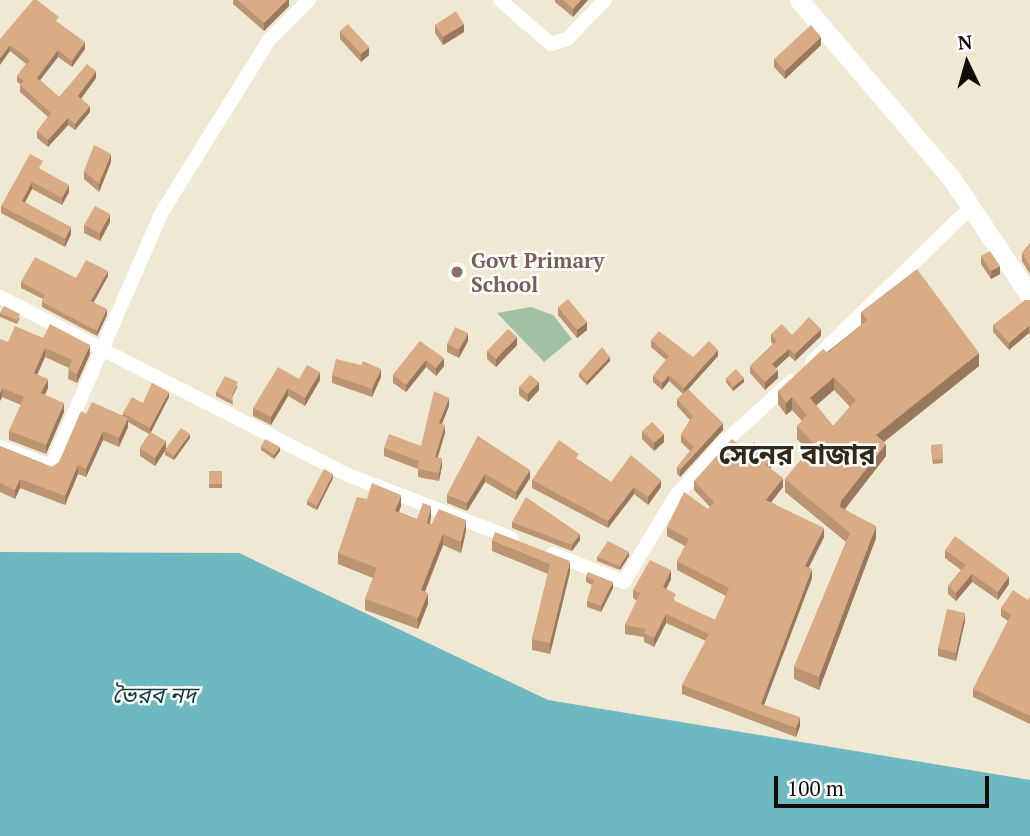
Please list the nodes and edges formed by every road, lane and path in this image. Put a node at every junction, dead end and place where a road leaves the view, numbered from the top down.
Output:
1 (309, 0) edge
2 (500, 0) edge
3 (605, 0) edge
4 (799, 0) edge
5 (971, 207) junction
6 (1030, 296) edge
7 (0, 297) edge
8 (101, 350) junction
9 (0, 447) edge

1 - 8 street
2 - 3 street
4 - 5 main road
5 - 6 main road
5 - 8 street
7 - 8 street
8 - 9 street

